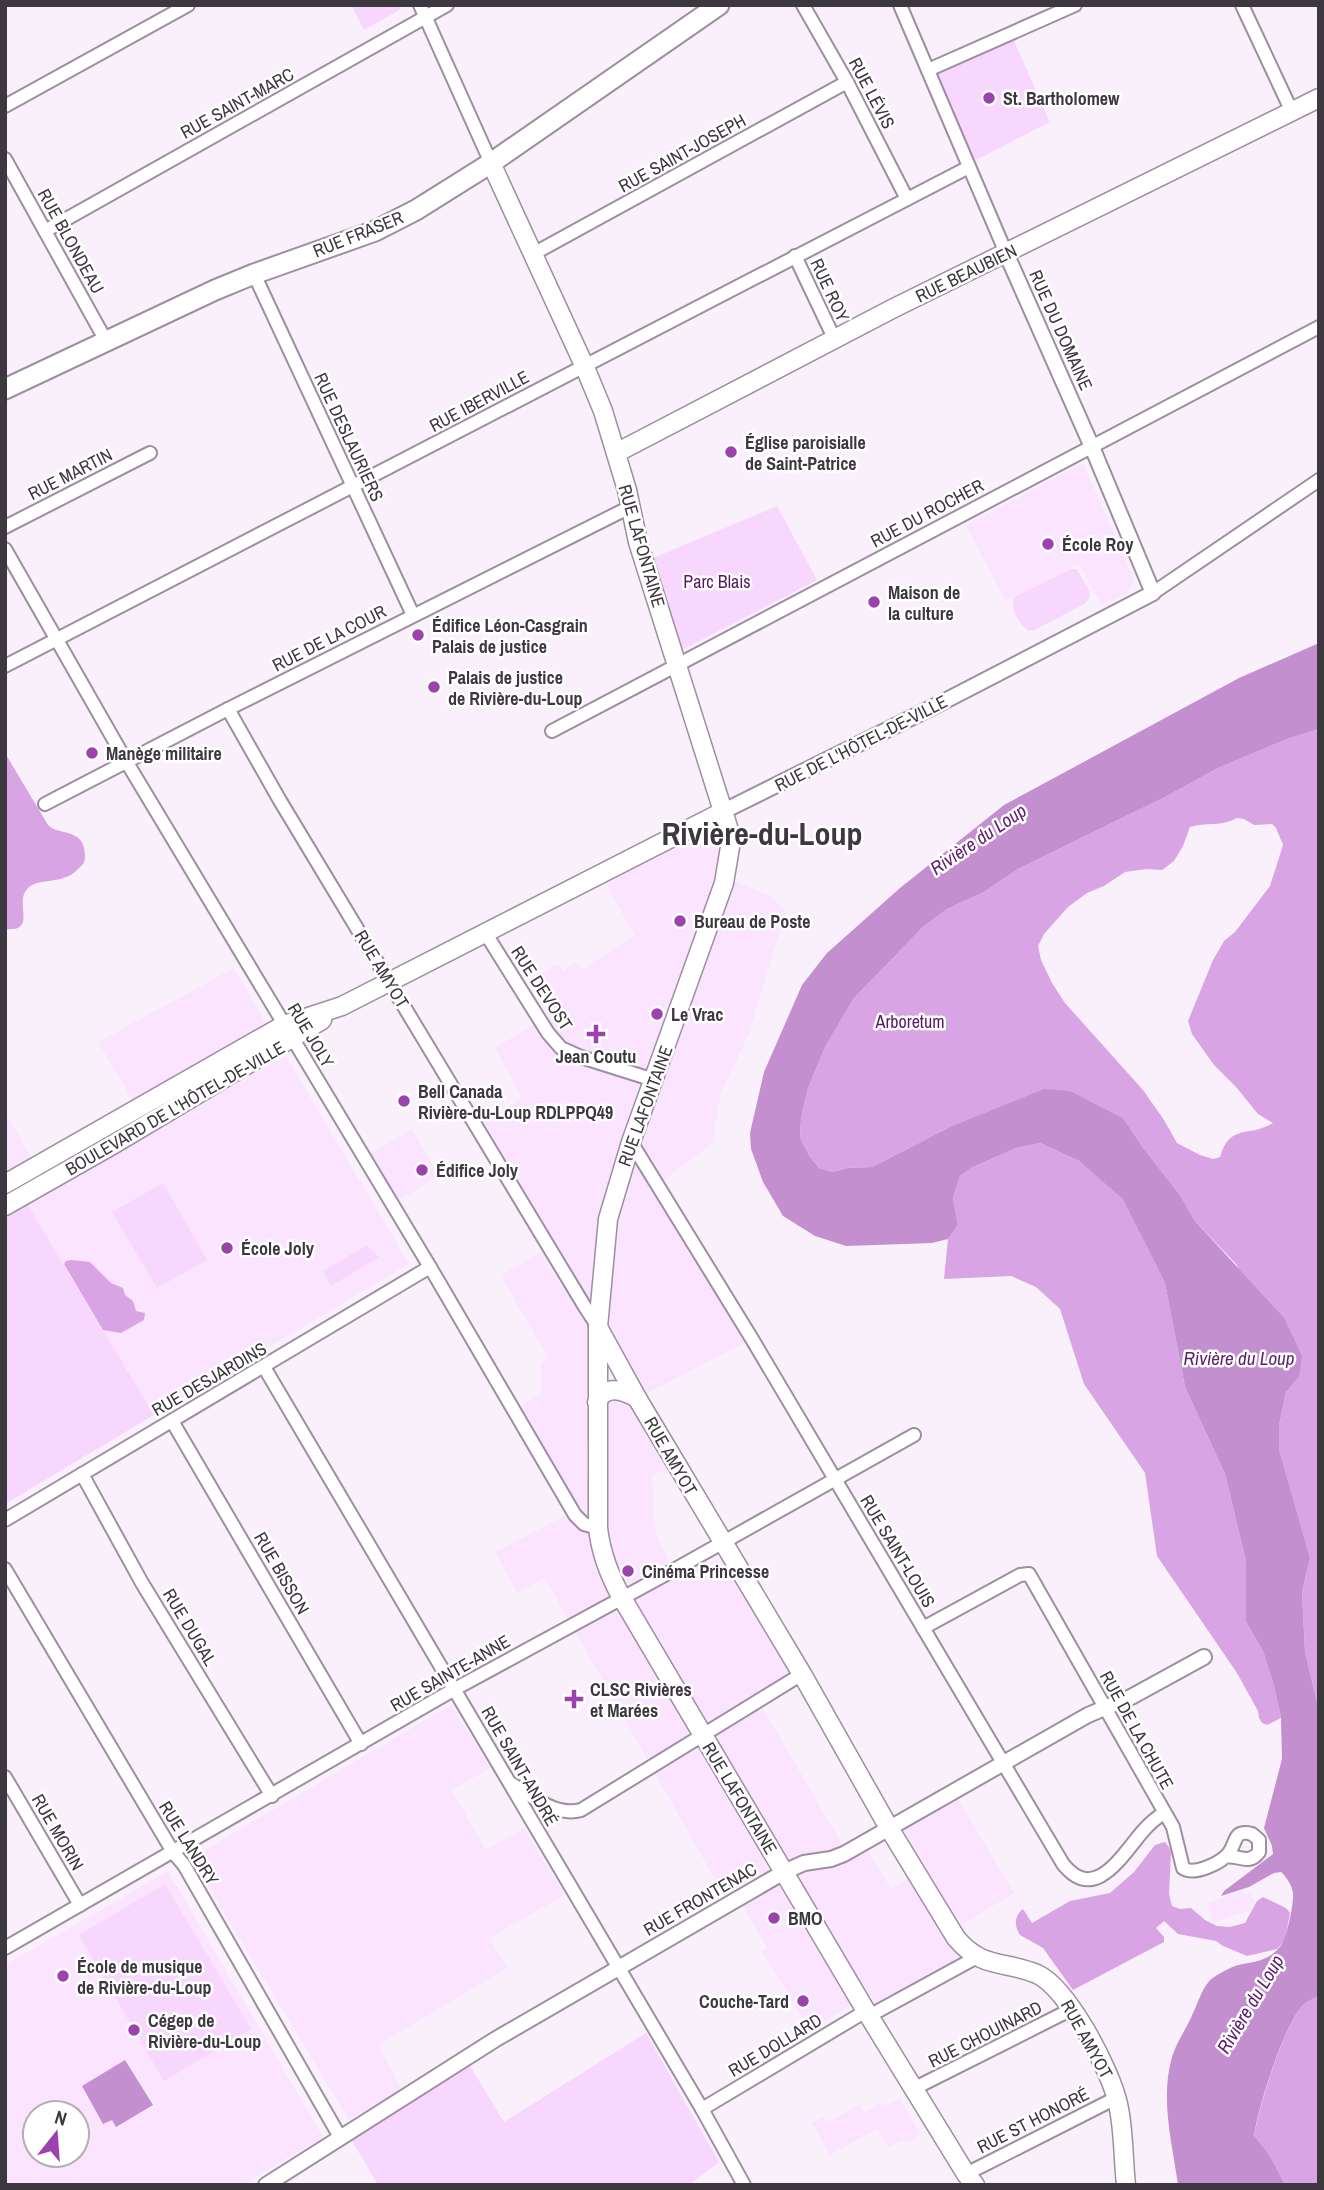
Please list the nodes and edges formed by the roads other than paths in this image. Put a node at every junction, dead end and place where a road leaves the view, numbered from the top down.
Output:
1 (188, 5) edge
2 (447, 5) edge
3 (719, 5) edge
4 (803, 5) edge
5 (900, 5) edge
6 (1075, 5) edge
7 (1242, 5) edge
8 (422, 11) edge
9 (928, 70) junction
10 (848, 82) junction
11 (1319, 98) edge
12 (5, 106) edge
13 (1292, 112) junction
14 (5, 159) edge
15 (491, 163) junction
16 (969, 167) junction
17 (907, 199) junction
18 (45, 231) junction
19 (1006, 253) junction
20 (533, 254) junction
21 (795, 256) junction
22 (254, 274) junction
23 (1319, 327) edge
24 (834, 338) junction
25 (106, 341) junction
26 (584, 365) junction
27 (5, 389) edge
28 (1092, 447) junction
29 (150, 453) dead end
30 (617, 453) junction
31 (1319, 480) edge
32 (352, 487) junction
33 (630, 507) junction
34 (5, 527) edge
35 (5, 550) edge
36 (1153, 593) junction
37 (413, 615) junction
38 (57, 638) junction
39 (677, 665) junction
40 (5, 667) edge
41 (228, 709) junction
42 (552, 732) dead end
43 (126, 761) junction
44 (45, 804) dead end
45 (724, 811) junction
46 (486, 934) junction
47 (390, 983) junction
48 (288, 1032) junction
49 (654, 1080) junction
50 (631, 1142) junction
51 (5, 1184) edge
52 (5, 1206) edge
53 (430, 1267) junction
54 (598, 1327) junction
55 (264, 1367) junction
56 (637, 1398) junction
57 (597, 1402) junction
58 (172, 1421) junction
59 (914, 1435) dead end
60 (82, 1474) junction
61 (835, 1480) junction
62 (5, 1520) edge
63 (598, 1528) junction
64 (722, 1543) junction
65 (5, 1569) edge
66 (622, 1598) junction
67 (923, 1628) junction
68 (1204, 1657) dead end
69 (802, 1674) junction
70 (453, 1690) junction
71 (1105, 1709) junction
72 (702, 1735) junction
73 (361, 1744) junction
74 (1003, 1762) junction
75 (5, 1777) edge
76 (509, 1782) junction
77 (272, 1796) junction
78 (1164, 1813) junction
79 (889, 1828) junction
80 (173, 1852) junction
81 (1225, 1857) dead end
82 (784, 1872) junction
83 (80, 1905) junction
84 (5, 1948) edge
85 (977, 1956) junction
86 (618, 1969) junction
87 (1072, 2010) junction
88 (868, 2013) junction
89 (913, 2089) junction
90 (1116, 2098) junction
91 (702, 2109) junction
92 (340, 2137) junction
93 (1123, 2160) junction
94 (971, 2181) edge
95 (266, 2185) edge
96 (744, 2185) edge
97 (1114, 2185) edge
98 (1126, 2185) edge

1 - 12 street
2 - 8 street, RUE SAINT-MARC
3 - 15 main road, RUE FRASER
4 - 10 street, RUE LÉVIS
5 - 9 street, RUE DU DOMAINE
6 - 9 street
7 - 13 street
8 - 15 street, RUE LAFONTAINE
8 - 18 street, RUE SAINT-MARC
9 - 16 street, RUE DU DOMAINE
10 - 17 street, RUE LÉVIS
10 - 20 street, RUE SAINT-JOSEPH
11 - 13 main road, RUE BEAUBIEN
13 - 19 main road, RUE BEAUBIEN
14 - 18 street, RUE BLONDEAU
15 - 20 main road, RUE LAFONTAINE
15 - 22 main road, RUE FRASER
16 - 17 street, RUE IBERVILLE
16 - 19 street, RUE DU DOMAINE
17 - 21 street, RUE IBERVILLE
18 - 25 street, RUE BLONDEAU
19 - 24 main road, RUE BEAUBIEN
19 - 28 street, RUE DU DOMAINE
20 - 26 main road, RUE LAFONTAINE
21 - 24 street, RUE ROY
21 - 26 street, RUE IBERVILLE
22 - 25 main road, RUE FRASER
22 - 32 street, RUE DESLAURIERS
23 - 28 street, RUE DU ROCHER
24 - 30 main road, RUE BEAUBIEN
25 - 27 main road, RUE FRASER
26 - 30 main road, RUE LAFONTAINE
26 - 32 street, RUE IBERVILLE
28 - 36 street, RUE DU DOMAINE
28 - 39 street, RUE DU ROCHER
29 - 34 street, RUE MARTIN
30 - 33 main road, RUE LAFONTAINE
31 - 36 street, RUE DE L'HÔTEL-DE-VILLE
32 - 37 street, RUE DESLAURIERS
32 - 38 street, RUE IBERVILLE
33 - 37 street, RUE DE LA COUR
33 - 39 main road, RUE LAFONTAINE
35 - 38 street, RUE JOLY
36 - 45 street, RUE DE L'HÔTEL-DE-VILLE
37 - 41 street, RUE DE LA COUR
38 - 40 street, RUE IBERVILLE
38 - 43 street, RUE JOLY
39 - 42 street, RUE DU ROCHER
39 - 45 main road, RUE LAFONTAINE
41 - 43 street, RUE DE LA COUR
41 - 47 street, RUE AMYOT
43 - 44 street, RUE DE LA COUR
43 - 48 street, RUE JOLY
45 - 46 main road, RUE DE L'HÔTEL-DE-VILLE
45 - 49 main road, RUE LAFONTAINE
46 - 47 main road, RUE DE L'HÔTEL-DE-VILLE
46 - 49 street, RUE DEVOST
47 - 48 main road, BOULEVARD DE L'HÔTEL-DE-VILLE
47 - 54 street, RUE AMYOT
48 - 51 main road, BOULEVARD DE L'HÔTEL-DE-VILLE
48 - 52 main road, BOULEVARD DE L'HÔTEL-DE-VILLE
48 - 53 street, RUE JOLY
49 - 50 main road, RUE LAFONTAINE
50 - 54 main road, RUE LAFONTAINE
50 - 61 street, RUE SAINT-LOUIS
53 - 55 street, RUE DESJARDINS
53 - 63 street, RUE JOLY
54 - 56 main road, RUE AMYOT
54 - 57 main road, RUE LAFONTAINE
55 - 58 street, RUE DESJARDINS
55 - 70 street, RUE SAINT-ANDRÉ
56 - 57 main road
56 - 64 main road, RUE AMYOT
57 - 63 main road, RUE LAFONTAINE
58 - 60 street, RUE DESJARDINS
58 - 73 street, RUE BISSON
59 - 61 street, RUE SAINTE-ANNE
60 - 62 street, RUE DESJARDINS
60 - 77 street, RUE DUGAL
61 - 64 street, RUE SAINTE-ANNE
61 - 67 street, RUE SAINT-LOUIS
63 - 66 main road, RUE LAFONTAINE
64 - 66 street, RUE SAINTE-ANNE
64 - 69 main road, RUE AMYOT
65 - 80 street, RUE LANDRY
66 - 70 street, RUE SAINTE-ANNE
66 - 72 main road, RUE LAFONTAINE
67 - 71 street, RUE DE LA CHUTE
67 - 74 street, RUE SAINT-LOUIS
68 - 71 street, RUE FRONTENAC
69 - 72 street
69 - 79 main road, RUE AMYOT
70 - 73 street, RUE SAINTE-ANNE
70 - 76 street, RUE SAINT-ANDRÉ
71 - 74 street, RUE FRONTENAC
71 - 78 street, RUE DE LA CHUTE
72 - 76 street
72 - 82 main road, RUE LAFONTAINE
73 - 77 street, RUE SAINTE-ANNE
74 - 78 street, RUE SAINT-LOUIS
74 - 79 street, RUE FRONTENAC
75 - 83 street, RUE MORIN
76 - 86 street, RUE SAINT-ANDRÉ
77 - 80 street, RUE SAINTE-ANNE
78 - 81 street, RUE DE LA CHUTE
79 - 82 street, RUE FRONTENAC
79 - 85 main road, RUE AMYOT
80 - 83 street, RUE SAINTE-ANNE
80 - 92 street, RUE LANDRY
82 - 86 street, RUE FRONTENAC
82 - 88 main road, RUE LAFONTAINE
83 - 84 street, RUE SAINTE-ANNE
85 - 87 main road, RUE AMYOT
85 - 88 street, RUE DOLLARD
86 - 91 street, RUE SAINT-ANDRÉ
86 - 92 street, RUE FRONTENAC
87 - 89 street, RUE CHOUINARD
87 - 90 main road, RUE AMYOT
88 - 89 main road, RUE LAFONTAINE
88 - 91 street, RUE DOLLARD
89 - 94 main road, RUE LAFONTAINE
90 - 93 main road, RUE AMYOT
90 - 94 street, RUE ST HONORÉ
91 - 96 street, RUE SAINT-ANDRÉ
92 - 95 street, RUE FRONTENAC
93 - 97 main road
93 - 98 main road, RUE AMYOT

